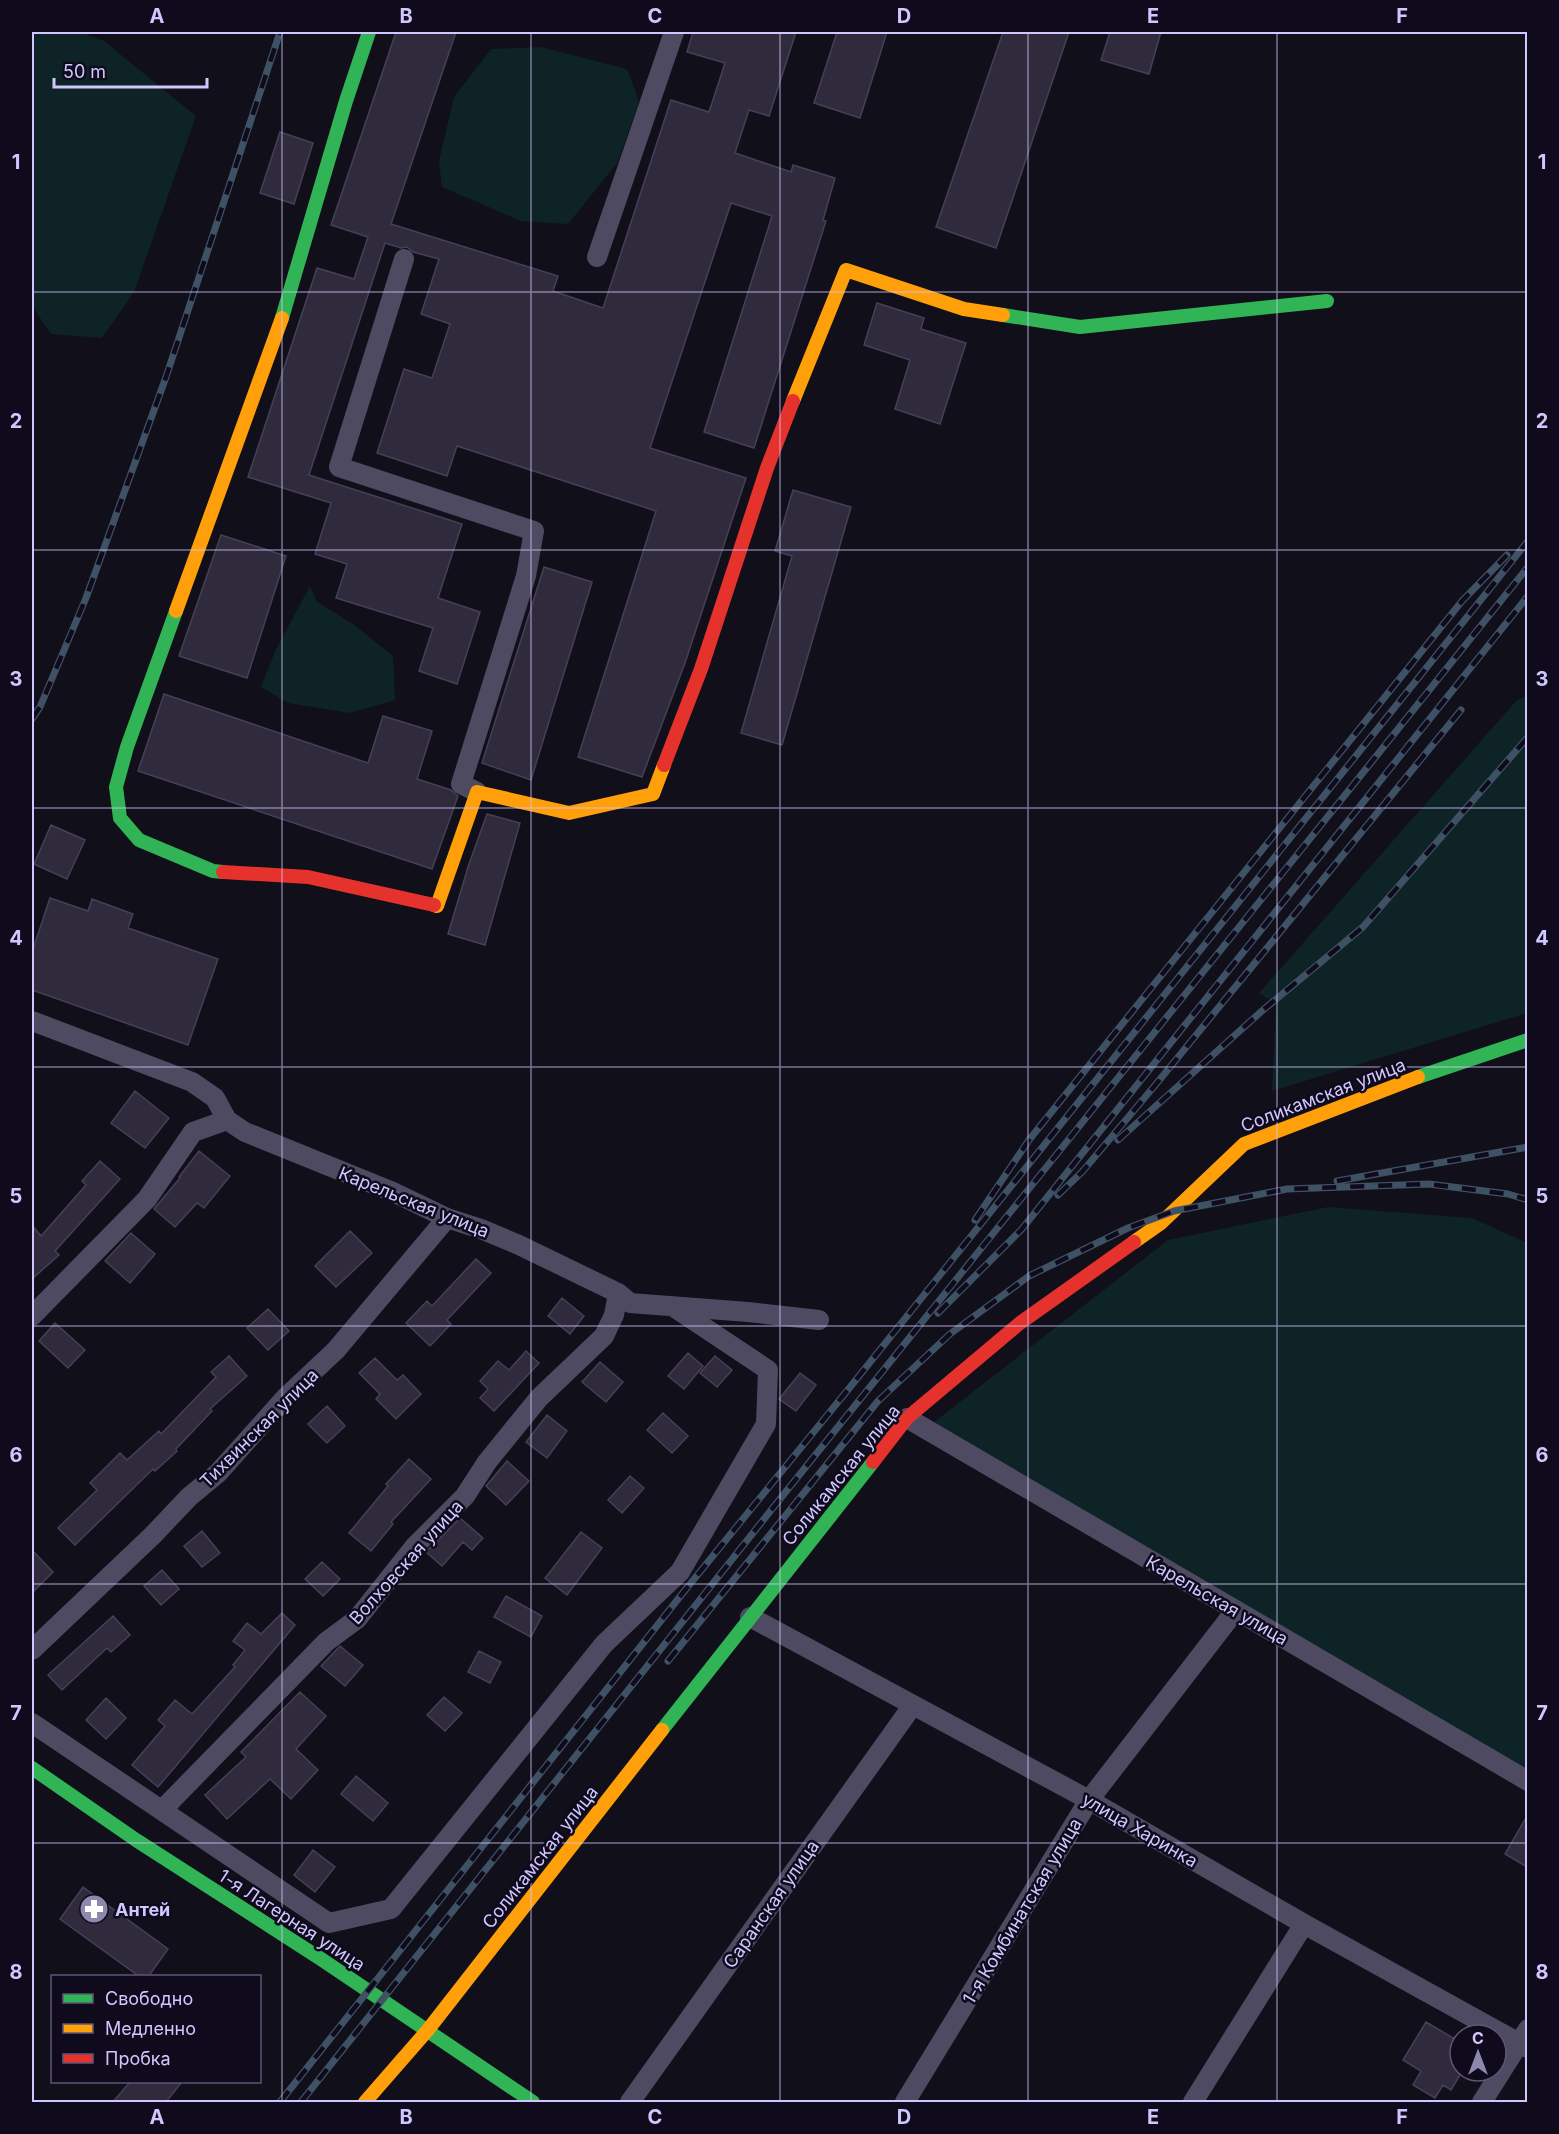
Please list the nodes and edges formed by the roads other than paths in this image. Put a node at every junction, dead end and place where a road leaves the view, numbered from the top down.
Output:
1 (369, 32) edge
2 (674, 32) edge
3 (597, 257) dead end
4 (404, 259) dead end
5 (1327, 300) dead end
6 (477, 792) junction
7 (32, 1021) edge
8 (1527, 1040) edge
9 (227, 1120) junction
10 (447, 1218) junction
11 (618, 1293) junction
12 (675, 1308) junction
13 (32, 1316) edge
14 (819, 1320) dead end
15 (907, 1418) junction
16 (1235, 1611) junction
17 (750, 1617) junction
18 (32, 1650) edge
19 (913, 1705) junction
20 (32, 1723) edge
21 (32, 1768) edge
22 (1527, 1781) edge
23 (1089, 1800) junction
24 (162, 1810) junction
25 (1304, 1924) junction
26 (427, 2031) junction
27 (1524, 2040) edge
28 (365, 2103) edge
29 (533, 2103) edge
30 (630, 2103) edge
31 (905, 2103) edge
32 (1193, 2103) edge
33 (1482, 2103) edge

1 - 6 street
2 - 3 street
4 - 6 street
5 - 6 street
7 - 9 street, Карельская улица
8 - 15 street, Соликамская улица
9 - 10 street, Карельская улица
9 - 13 street
10 - 11 street, Карельская улица
10 - 18 street, Тихвинская улица
11 - 12 street, Карельская улица
11 - 24 street, Волховская улица
12 - 14 street, Карельская улица
12 - 24 street
15 - 16 street, Карельская улица
15 - 17 street, Соликамская улица
16 - 22 street, Карельская улица
16 - 23 street, 1-я Комбинатская улица
17 - 19 street, улица Харинка
17 - 26 street, Соликамская улица
19 - 23 street, улица Харинка
19 - 30 street, Саранская улица
20 - 24 street
21 - 26 street, 1-я Лагерная улица
23 - 25 street, улица Харинка
23 - 31 street, 1-я Комбинатская улица
25 - 27 street, улица Харинка
25 - 32 street
26 - 28 street, Соликамская улица
26 - 29 street, 1-я Лагерная улица
27 - 33 street

